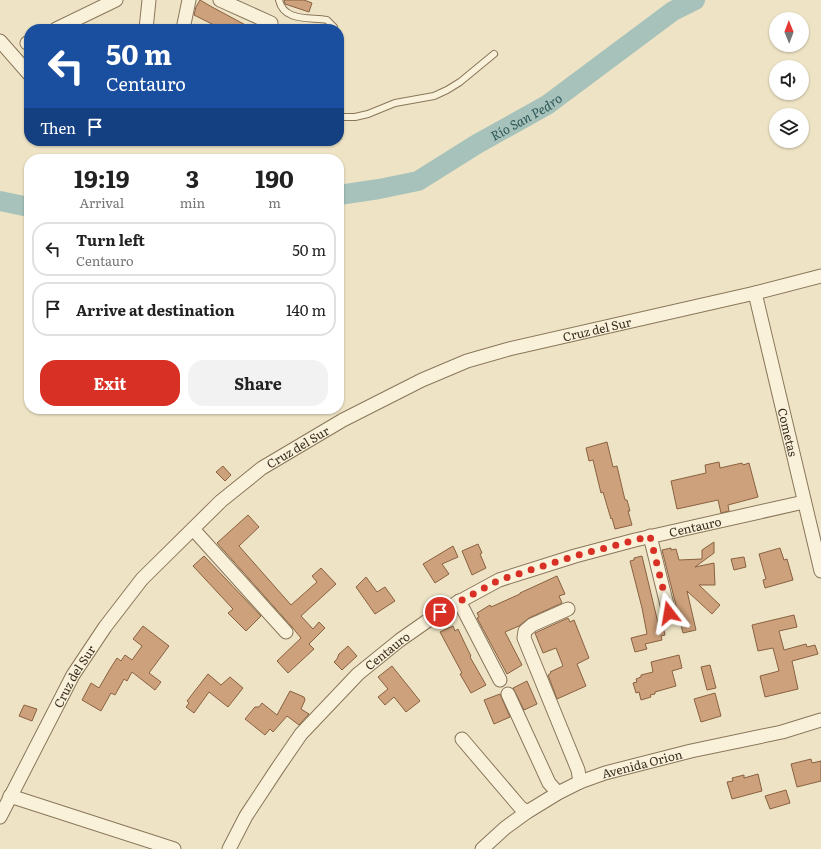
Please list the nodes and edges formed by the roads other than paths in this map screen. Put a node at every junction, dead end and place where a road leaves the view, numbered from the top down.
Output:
1 (116, 0) edge
2 (149, 0) edge
3 (189, 0) edge
4 (220, 0) edge
5 (279, 0) edge
6 (271, 23) dead end
7 (66, 24) edge
8 (147, 24) edge
9 (184, 24) edge
10 (331, 24) edge
11 (0, 41) edge
12 (494, 54) dead end
13 (24, 68) edge
14 (344, 117) edge
15 (821, 276) edge
16 (755, 293) junction
17 (804, 502) junction
18 (193, 529) junction
19 (650, 536) junction
20 (821, 571) edge
21 (459, 600) junction
22 (568, 609) dead end
23 (669, 613) dead end
24 (286, 632) dead end
25 (500, 680) dead end
26 (508, 694) dead end
27 (821, 720) edge
28 (462, 739) dead end
29 (580, 782) junction
30 (558, 793) junction
31 (10, 796) junction
32 (527, 812) junction
33 (0, 817) edge
34 (174, 849) edge
35 (229, 849) edge
36 (482, 849) edge

1 - 7 street
2 - 8 street
3 - 9 street
4 - 6 street
5 - 10 lane
11 - 13 street
12 - 14 lane
15 - 16 street, Cruz del Sur
16 - 17 street, Cometas
16 - 18 street, Cruz del Sur
17 - 19 street, Centauro
17 - 20 street, Cometas
18 - 24 street
18 - 31 street, Cruz del Sur
19 - 21 street, Centauro
19 - 23 street
21 - 25 street
21 - 35 street, Centauro
22 - 29 street
26 - 30 street
27 - 29 street, Avenida Orion
28 - 32 street
29 - 30 street, Avenida Orion
30 - 32 street, Avenida Orion
31 - 33 street, Cruz del Sur
31 - 34 street
32 - 36 street, Avenida Orion

